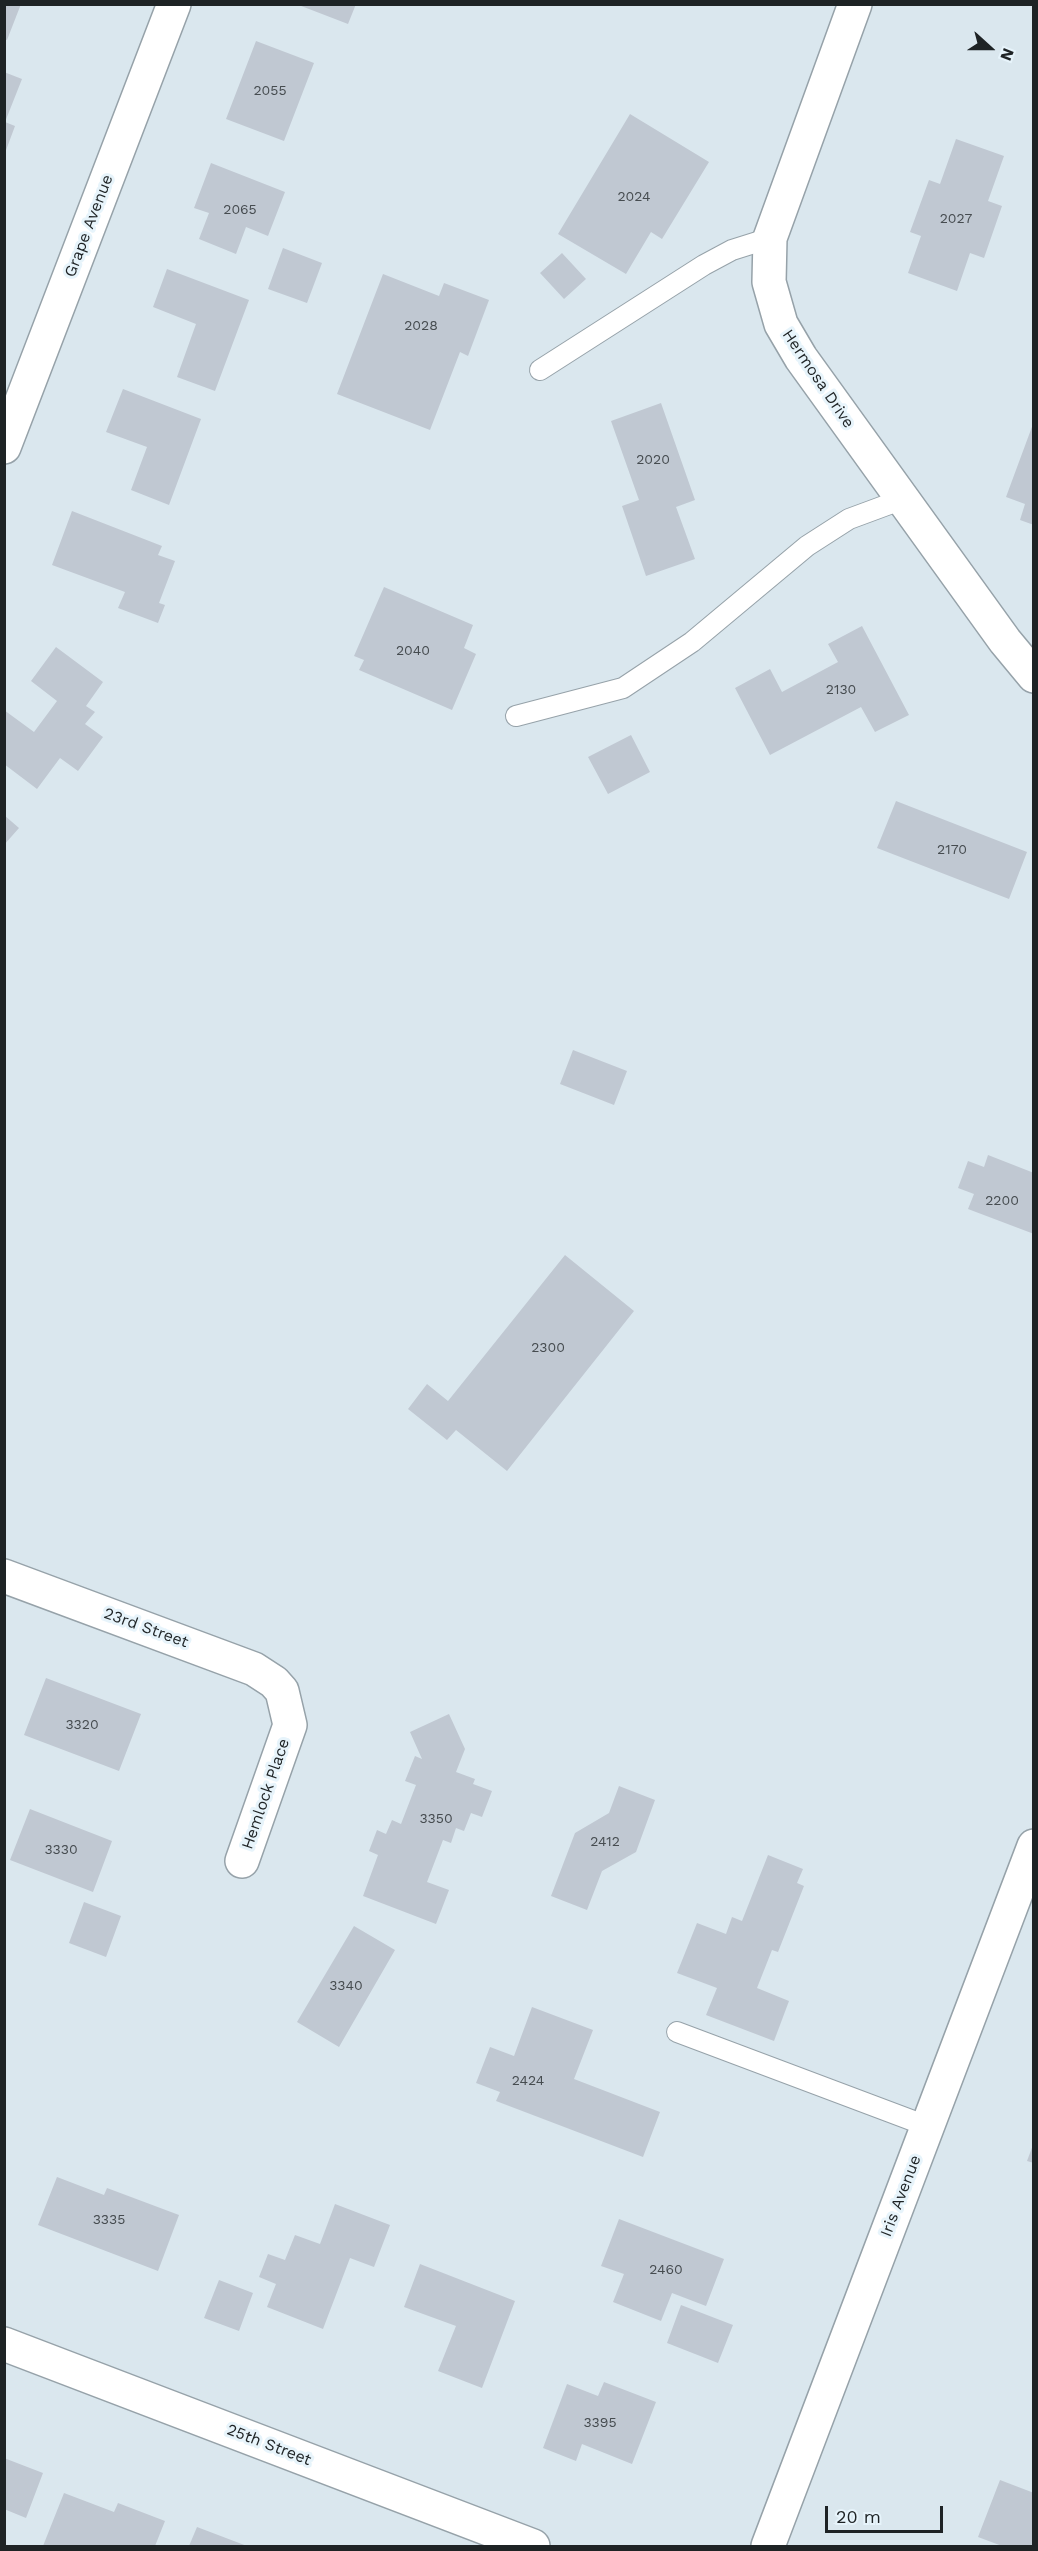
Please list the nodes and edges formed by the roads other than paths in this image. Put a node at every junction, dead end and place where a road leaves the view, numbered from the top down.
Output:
1 (174, 4) edge
2 (855, 4) edge
3 (770, 238) junction
4 (540, 370) dead end
5 (4, 447) edge
6 (903, 499) junction
7 (1034, 676) edge
8 (516, 716) dead end
9 (4, 1576) edge
10 (282, 1691) joint
11 (1034, 1846) edge
12 (242, 1862) dead end
13 (677, 2032) dead end
14 (927, 2126) junction
15 (4, 2344) edge
16 (533, 2547) edge
17 (768, 2547) edge

1 - 5 street, Grape Avenue
2 - 3 street, Hermosa Drive
3 - 4 lane
3 - 6 street, Hermosa Drive
6 - 7 street, Hermosa Drive
6 - 8 lane
9 - 10 street, 23rd Street
10 - 12 street, Hemlock Place
11 - 14 street, Iris Avenue
13 - 14 lane
14 - 17 street, Iris Avenue
15 - 16 street, 25th Street

